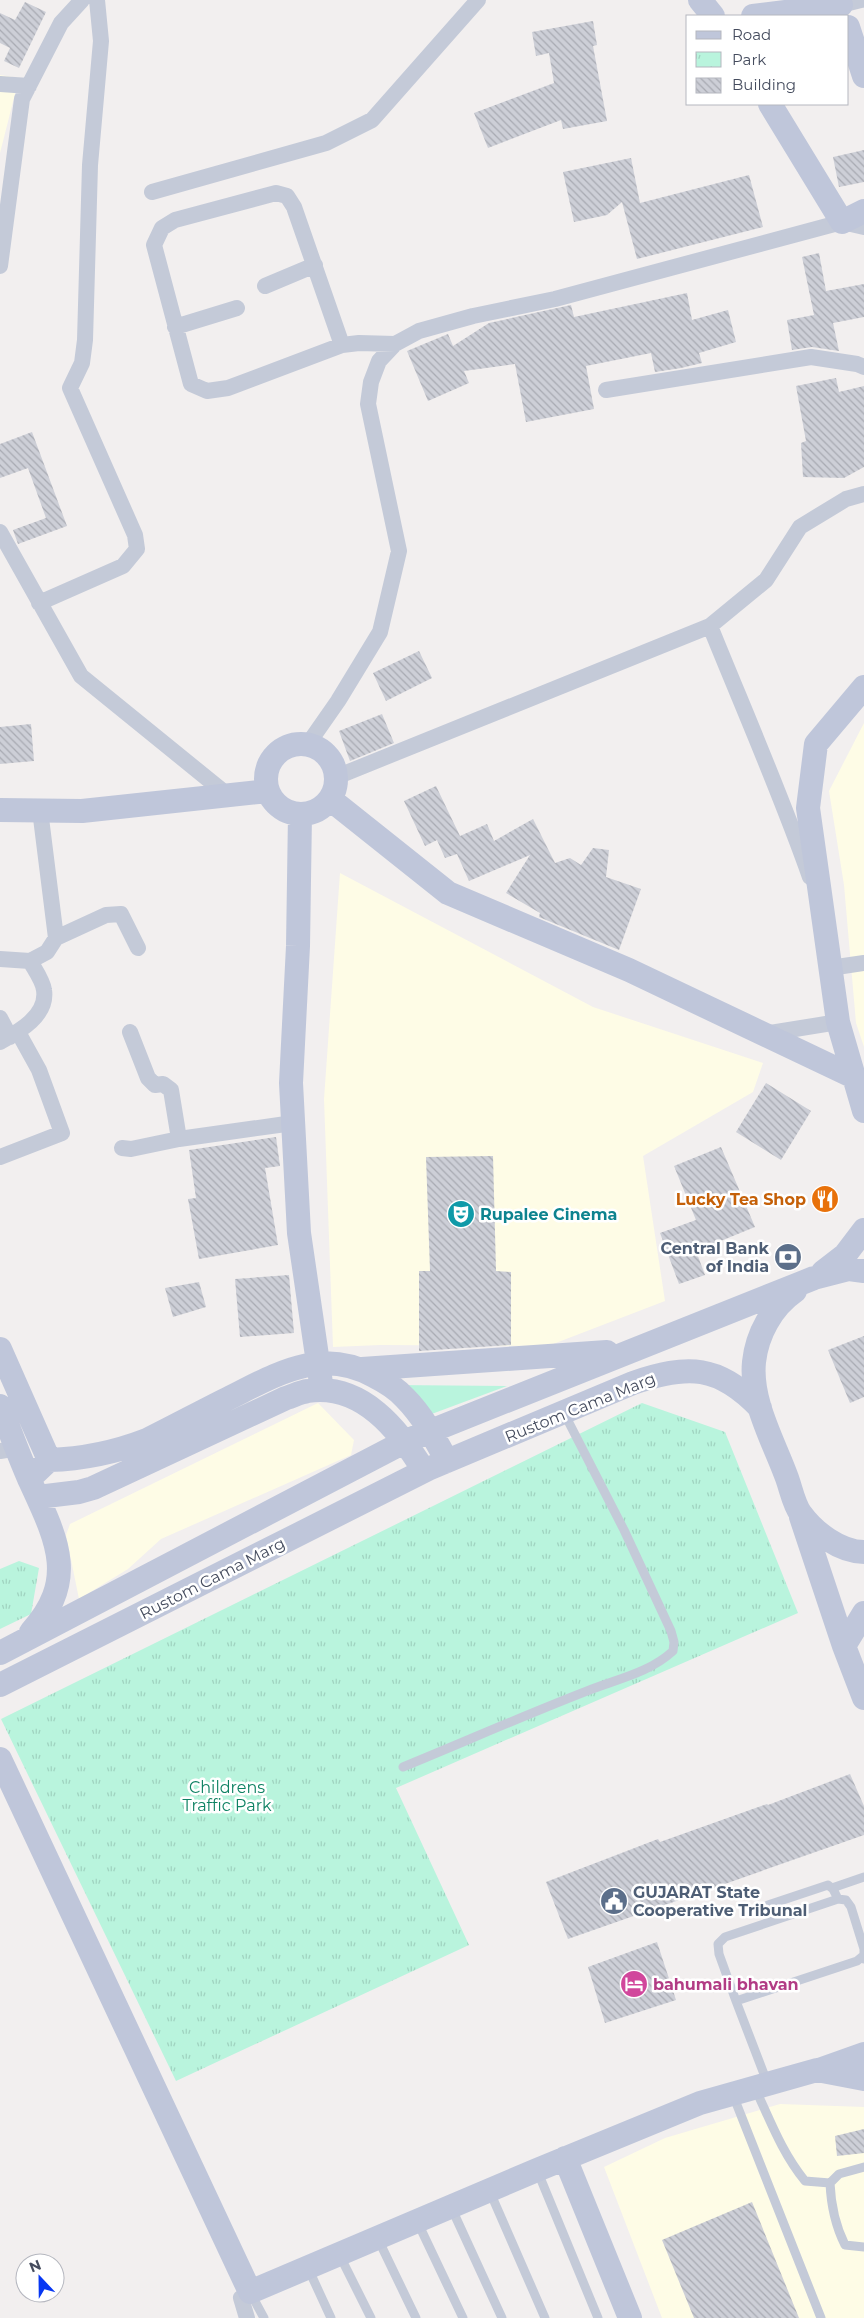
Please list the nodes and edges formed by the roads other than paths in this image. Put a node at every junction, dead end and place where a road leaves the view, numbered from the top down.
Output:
1 (82, 0) edge
2 (97, 0) edge
3 (478, 0) edge
4 (700, 0) edge
5 (847, 10) edge
6 (713, 15) edge
7 (769, 15) edge
8 (849, 18) edge
9 (864, 76) edge
10 (0, 84) edge
11 (29, 86) junction
12 (771, 105) edge
13 (152, 192) dead end
14 (864, 211) edge
15 (853, 224) edge
16 (0, 266) edge
17 (315, 266) junction
18 (265, 286) dead end
19 (237, 308) dead end
20 (175, 327) junction
21 (395, 344) junction
22 (342, 345) junction
23 (864, 367) edge
24 (606, 390) dead end
25 (864, 494) edge
26 (0, 532) edge
27 (40, 602) junction
28 (710, 626) junction
29 (864, 687) edge
30 (308, 744) junction
31 (333, 788) junction
32 (268, 791) junction
33 (230, 796) junction
34 (0, 810) edge
35 (40, 810) junction
36 (300, 814) junction
37 (823, 912) junction
38 (56, 938) junction
39 (138, 948) dead end
40 (0, 959) edge
41 (30, 961) junction
42 (864, 963) edge
43 (830, 968) junction
44 (0, 1018) edge
45 (838, 1022) junction
46 (130, 1032) dead end
47 (764, 1034) junction
48 (9, 1037) edge
49 (854, 1077) junction
50 (864, 1111) edge
51 (293, 1123) junction
52 (179, 1139) junction
53 (122, 1148) dead end
54 (0, 1157) edge
55 (864, 1230) edge
56 (864, 1271) edge
57 (814, 1278) junction
58 (0, 1350) edge
59 (629, 1351) junction
60 (318, 1362) junction
61 (362, 1369) junction
62 (322, 1390) junction
63 (0, 1406) edge
64 (760, 1408) junction
65 (563, 1412) junction
66 (430, 1431) junction
67 (406, 1441) junction
68 (9, 1450) edge
69 (49, 1460) junction
70 (447, 1461) junction
71 (424, 1471) junction
72 (34, 1488) junction
73 (800, 1513) junction
74 (864, 1552) edge
75 (864, 1613) edge
76 (25, 1639) junction
77 (844, 1646) junction
78 (0, 1654) edge
79 (0, 1685) edge
80 (864, 1698) edge
81 (0, 1759) edge
82 (403, 1768) dead end
83 (864, 1877) edge
84 (832, 1888) junction
85 (838, 1899) junction
86 (768, 1905) dead end
87 (863, 1958) edge
88 (736, 2001) junction
89 (864, 2054) edge
90 (817, 2070) junction
91 (864, 2079) edge
92 (761, 2086) junction
93 (732, 2094) junction
94 (565, 2158) junction
95 (864, 2167) edge
96 (537, 2170) junction
97 (830, 2183) junction
98 (490, 2190) junction
99 (451, 2207) junction
100 (417, 2221) junction
101 (377, 2238) junction
102 (864, 2247) edge
103 (339, 2254) junction
104 (308, 2268) junction
105 (250, 2292) junction
106 (247, 2318) edge
107 (264, 2318) edge
108 (331, 2318) edge
109 (370, 2318) edge
110 (416, 2318) edge
111 (462, 2318) edge
112 (502, 2318) edge
113 (545, 2318) edge
114 (598, 2318) edge
115 (630, 2318) edge
116 (821, 2318) edge

1 - 11 street
2 - 27 street
3 - 13 street
4 - 6 street
5 - 7 street
8 - 9 street
10 - 11 street
11 - 16 street
12 - 15 street
14 - 15 street
15 - 21 street
17 - 18 street
17 - 20 street
17 - 22 street
19 - 20 street
20 - 22 street
21 - 22 street
21 - 30 street
23 - 24 street
25 - 28 street
26 - 27 street
27 - 33 street
28 - 31 street
28 - 37 street
29 - 37 street
30 - 31 street
30 - 32 street
31 - 36 street
31 - 47 street
32 - 33 street
32 - 36 street
33 - 35 street
34 - 35 street
35 - 38 street
36 - 51 street
37 - 43 street
38 - 39 street
38 - 41 street
40 - 41 street
41 - 48 street
42 - 43 street
43 - 45 street
44 - 48 street
45 - 47 street
45 - 49 street
46 - 52 street
47 - 49 street
48 - 54 street
49 - 50 street
51 - 52 street
51 - 60 street
52 - 53 street
55 - 57 street
56 - 57 street, Rustom Cama Marg
57 - 59 street, Rustom Cama Marg
57 - 64 street, Rustom Cama Marg
58 - 69 street
59 - 61 street
59 - 66 street, Rustom Cama Marg
60 - 61 street
60 - 62 street
60 - 69 street
61 - 66 street
62 - 67 street
62 - 72 street
63 - 68 street
64 - 65 street, Rustom Cama Marg
64 - 73 street
65 - 70 street, Rustom Cama Marg
65 - 82 lane
66 - 67 street, Rustom Cama Marg
66 - 70 street
67 - 71 street
67 - 76 street, Rustom Cama Marg
68 - 72 street
69 - 72 street
70 - 71 street, Rustom Cama Marg
71 - 79 street, Rustom Cama Marg
72 - 76 street
73 - 74 street
73 - 77 street
75 - 77 street
76 - 78 street, Rustom Cama Marg
77 - 80 street
81 - 105 street
83 - 84 lane
84 - 85 lane
84 - 86 lane
85 - 87 lane
85 - 88 lane
87 - 88 lane
88 - 92 lane
89 - 90 street
90 - 91 street
90 - 92 street
92 - 93 street
92 - 97 lane
93 - 94 street
93 - 116 lane
94 - 96 street
94 - 115 street
95 - 97 lane
96 - 98 street
96 - 114 lane
97 - 102 lane
98 - 99 street
98 - 113 lane
99 - 100 street
99 - 112 lane
100 - 101 street
100 - 111 lane
101 - 103 street
101 - 110 lane
103 - 104 street
103 - 109 lane
104 - 105 street
104 - 108 lane
105 - 106 street
105 - 107 lane

